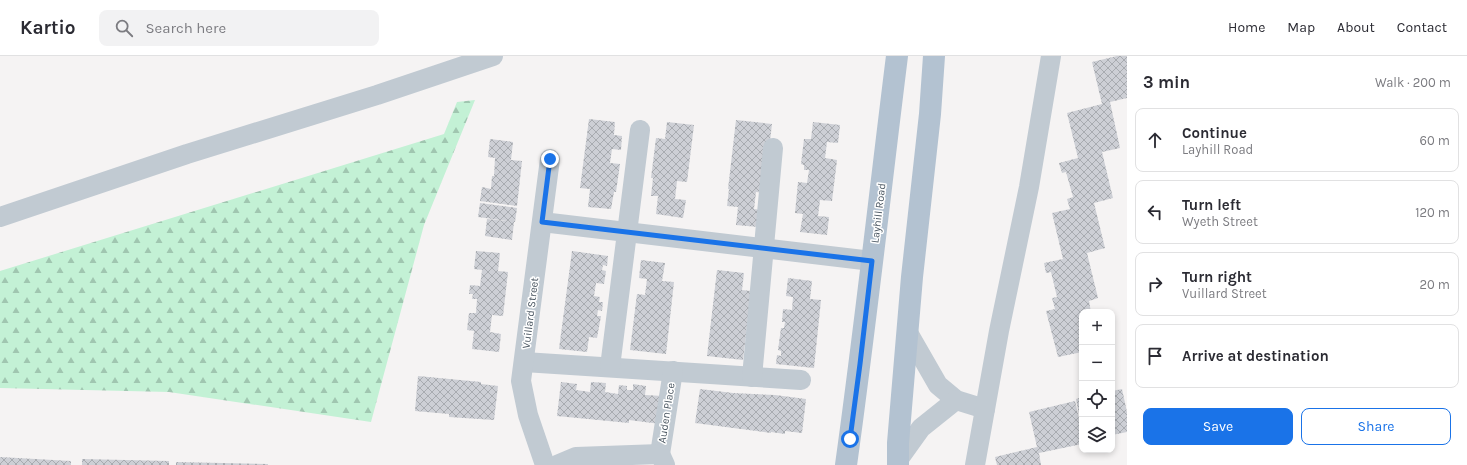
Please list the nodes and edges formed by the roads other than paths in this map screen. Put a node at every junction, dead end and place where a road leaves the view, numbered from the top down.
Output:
1 (493, 56) edge
2 (897, 56) edge
3 (934, 56) edge
4 (1051, 56) edge
5 (640, 130) dead end
6 (773, 148) dead end
7 (550, 159) dead end
8 (0, 217) edge
9 (542, 222) junction
10 (626, 232) junction
11 (764, 248) junction
12 (872, 261) junction
13 (908, 331) junction
14 (524, 362) junction
15 (610, 367) junction
16 (673, 371) junction
17 (752, 377) junction
18 (801, 380) dead end
19 (956, 400) junction
20 (985, 408) junction
21 (662, 460) edge
22 (898, 463) edge
23 (545, 465) edge
24 (557, 465) edge
25 (846, 465) edge
26 (975, 465) edge

1 - 8 street
2 - 12 main road, Layhill Road
3 - 13 main road
4 - 20 street
5 - 10 street
6 - 11 street
7 - 9 street, Vuillard Street
9 - 10 street
9 - 14 street, Vuillard Street
10 - 11 street
10 - 15 street
11 - 12 street
11 - 17 street
12 - 25 main road, Layhill Road
13 - 19 street
13 - 22 main road
14 - 15 street
14 - 23 street, Vuillard Street
15 - 16 street
16 - 17 street
16 - 21 street, Auden Place
17 - 18 street
19 - 20 street
19 - 22 street
20 - 26 street
21 - 24 street

